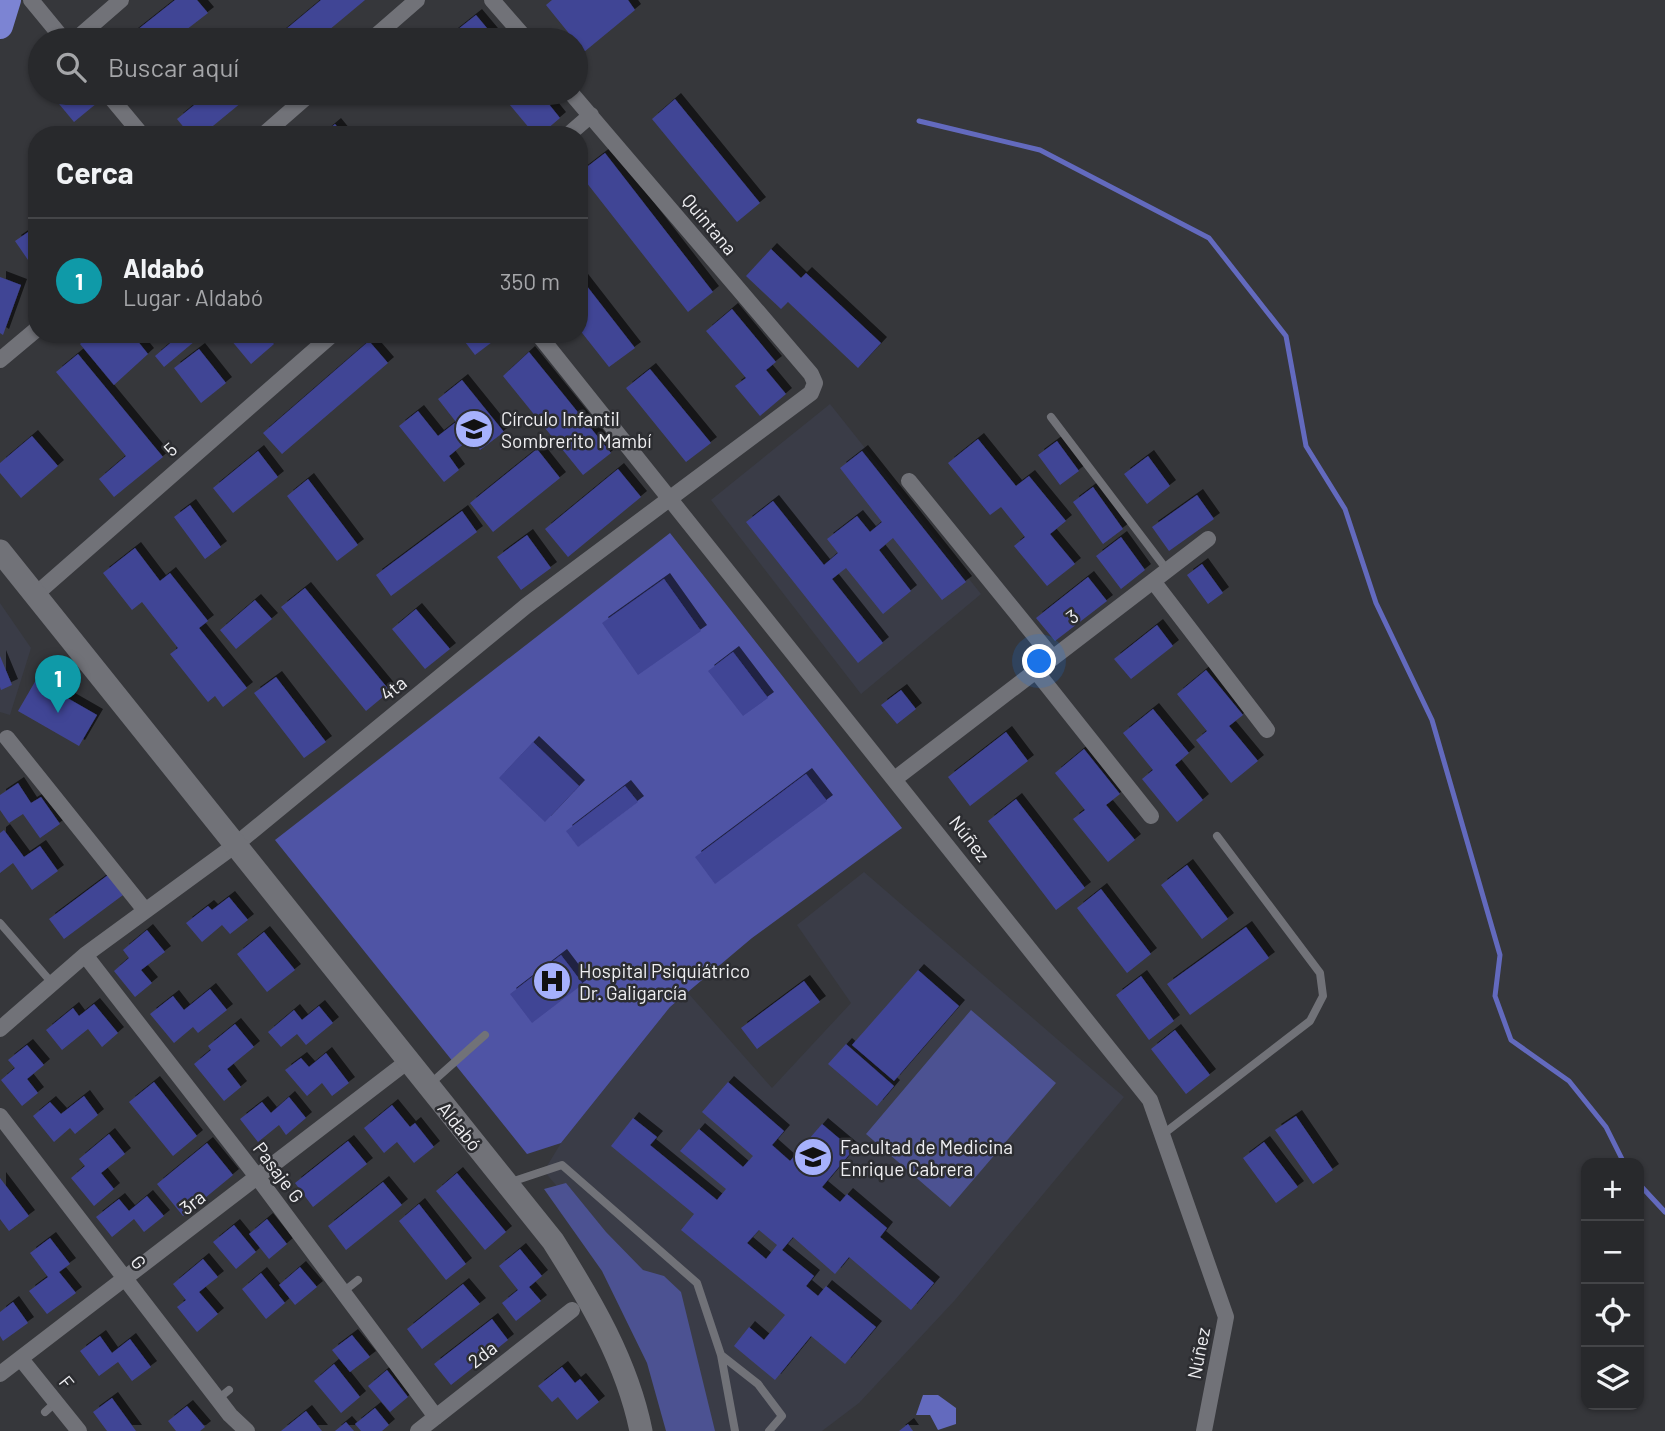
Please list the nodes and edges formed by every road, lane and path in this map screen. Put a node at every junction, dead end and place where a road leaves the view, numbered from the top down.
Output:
1 (8, 0) edge
2 (32, 0) edge
3 (121, 0) edge
4 (417, 0) edge
5 (492, 0) edge
6 (0, 26) edge
7 (54, 28) edge
8 (89, 28) edge
9 (385, 28) edge
10 (516, 28) edge
11 (117, 105) edge
12 (297, 105) edge
13 (582, 105) edge
14 (591, 115) junction
15 (134, 126) edge
16 (273, 126) edge
17 (578, 126) edge
18 (28, 337) edge
19 (313, 343) edge
20 (545, 343) edge
21 (0, 360) edge
22 (815, 383) joint
23 (1051, 417) dead end
24 (909, 481) dead end
25 (671, 498) junction
26 (1208, 539) dead end
27 (0, 551) edge
28 (1167, 570) junction
29 (1153, 581) junction
30 (35, 595) junction
31 (1052, 657) junction
32 (1035, 670) junction
33 (1267, 730) dead end
34 (7, 738) dead end
35 (895, 778) junction
36 (1152, 817) dead end
37 (1217, 836) dead end
38 (234, 846) junction
39 (144, 909) junction
40 (0, 923) edge
41 (85, 955) junction
42 (52, 984) junction
43 (0, 1029) edge
44 (485, 1035) dead end
45 (408, 1061) junction
46 (428, 1086) junction
47 (0, 1116) edge
48 (1162, 1135) junction
49 (258, 1178) junction
50 (507, 1184) junction
51 (126, 1279) junction
52 (358, 1280) dead end
53 (343, 1292) junction
54 (572, 1310) dead end
55 (721, 1354) junction
56 (21, 1359) junction
57 (0, 1374) edge
58 (436, 1417) junction
59 (79, 1431) edge
60 (247, 1431) edge
61 (418, 1431) edge
62 (641, 1431) edge
63 (735, 1431) edge
64 (768, 1431) edge
65 (1204, 1431) edge

1 - 6 highway
2 - 7 street
3 - 8 street
4 - 9 street
5 - 10 street
11 - 15 street
12 - 16 street
13 - 14 street, Quintana
14 - 17 street
14 - 22 street, Quintana
18 - 21 street
19 - 30 street, 5
20 - 25 street, Núñez
22 - 25 street, 4ta
23 - 28 lane
24 - 31 street
25 - 35 street, Núñez
25 - 38 street, 4ta
26 - 28 street, 3
27 - 30 main road, Aldabó
28 - 29 street, 3
29 - 31 street, 3
29 - 33 street
30 - 38 main road, Aldabó
31 - 32 street, 3
32 - 35 street, 3
32 - 36 street
34 - 39 street
35 - 48 street, Núñez
37 - 48 lane
38 - 39 street, 4ta
38 - 45 main road, Aldabó
39 - 41 street, 4ta
40 - 42 lane
41 - 42 street, 4ta
41 - 49 street, Pasaje G
42 - 43 street, 4ta
44 - 46 lane
45 - 46 main road, Aldabó
45 - 49 street, 3ra
46 - 50 main road, Aldabó
47 - 51 street, G
48 - 65 street, Núñez
49 - 51 street, 3ra
49 - 53 street, Pasaje G
50 - 55 lane
50 - 62 main road, Aldabó
51 - 56 street, 3ra
51 - 60 street, G
52 - 53 lane
53 - 58 street, Pasaje G
54 - 58 street, 2da
55 - 63 lane
55 - 64 lane
56 - 57 street, 3ra
56 - 59 street, F
58 - 61 street, 2da

